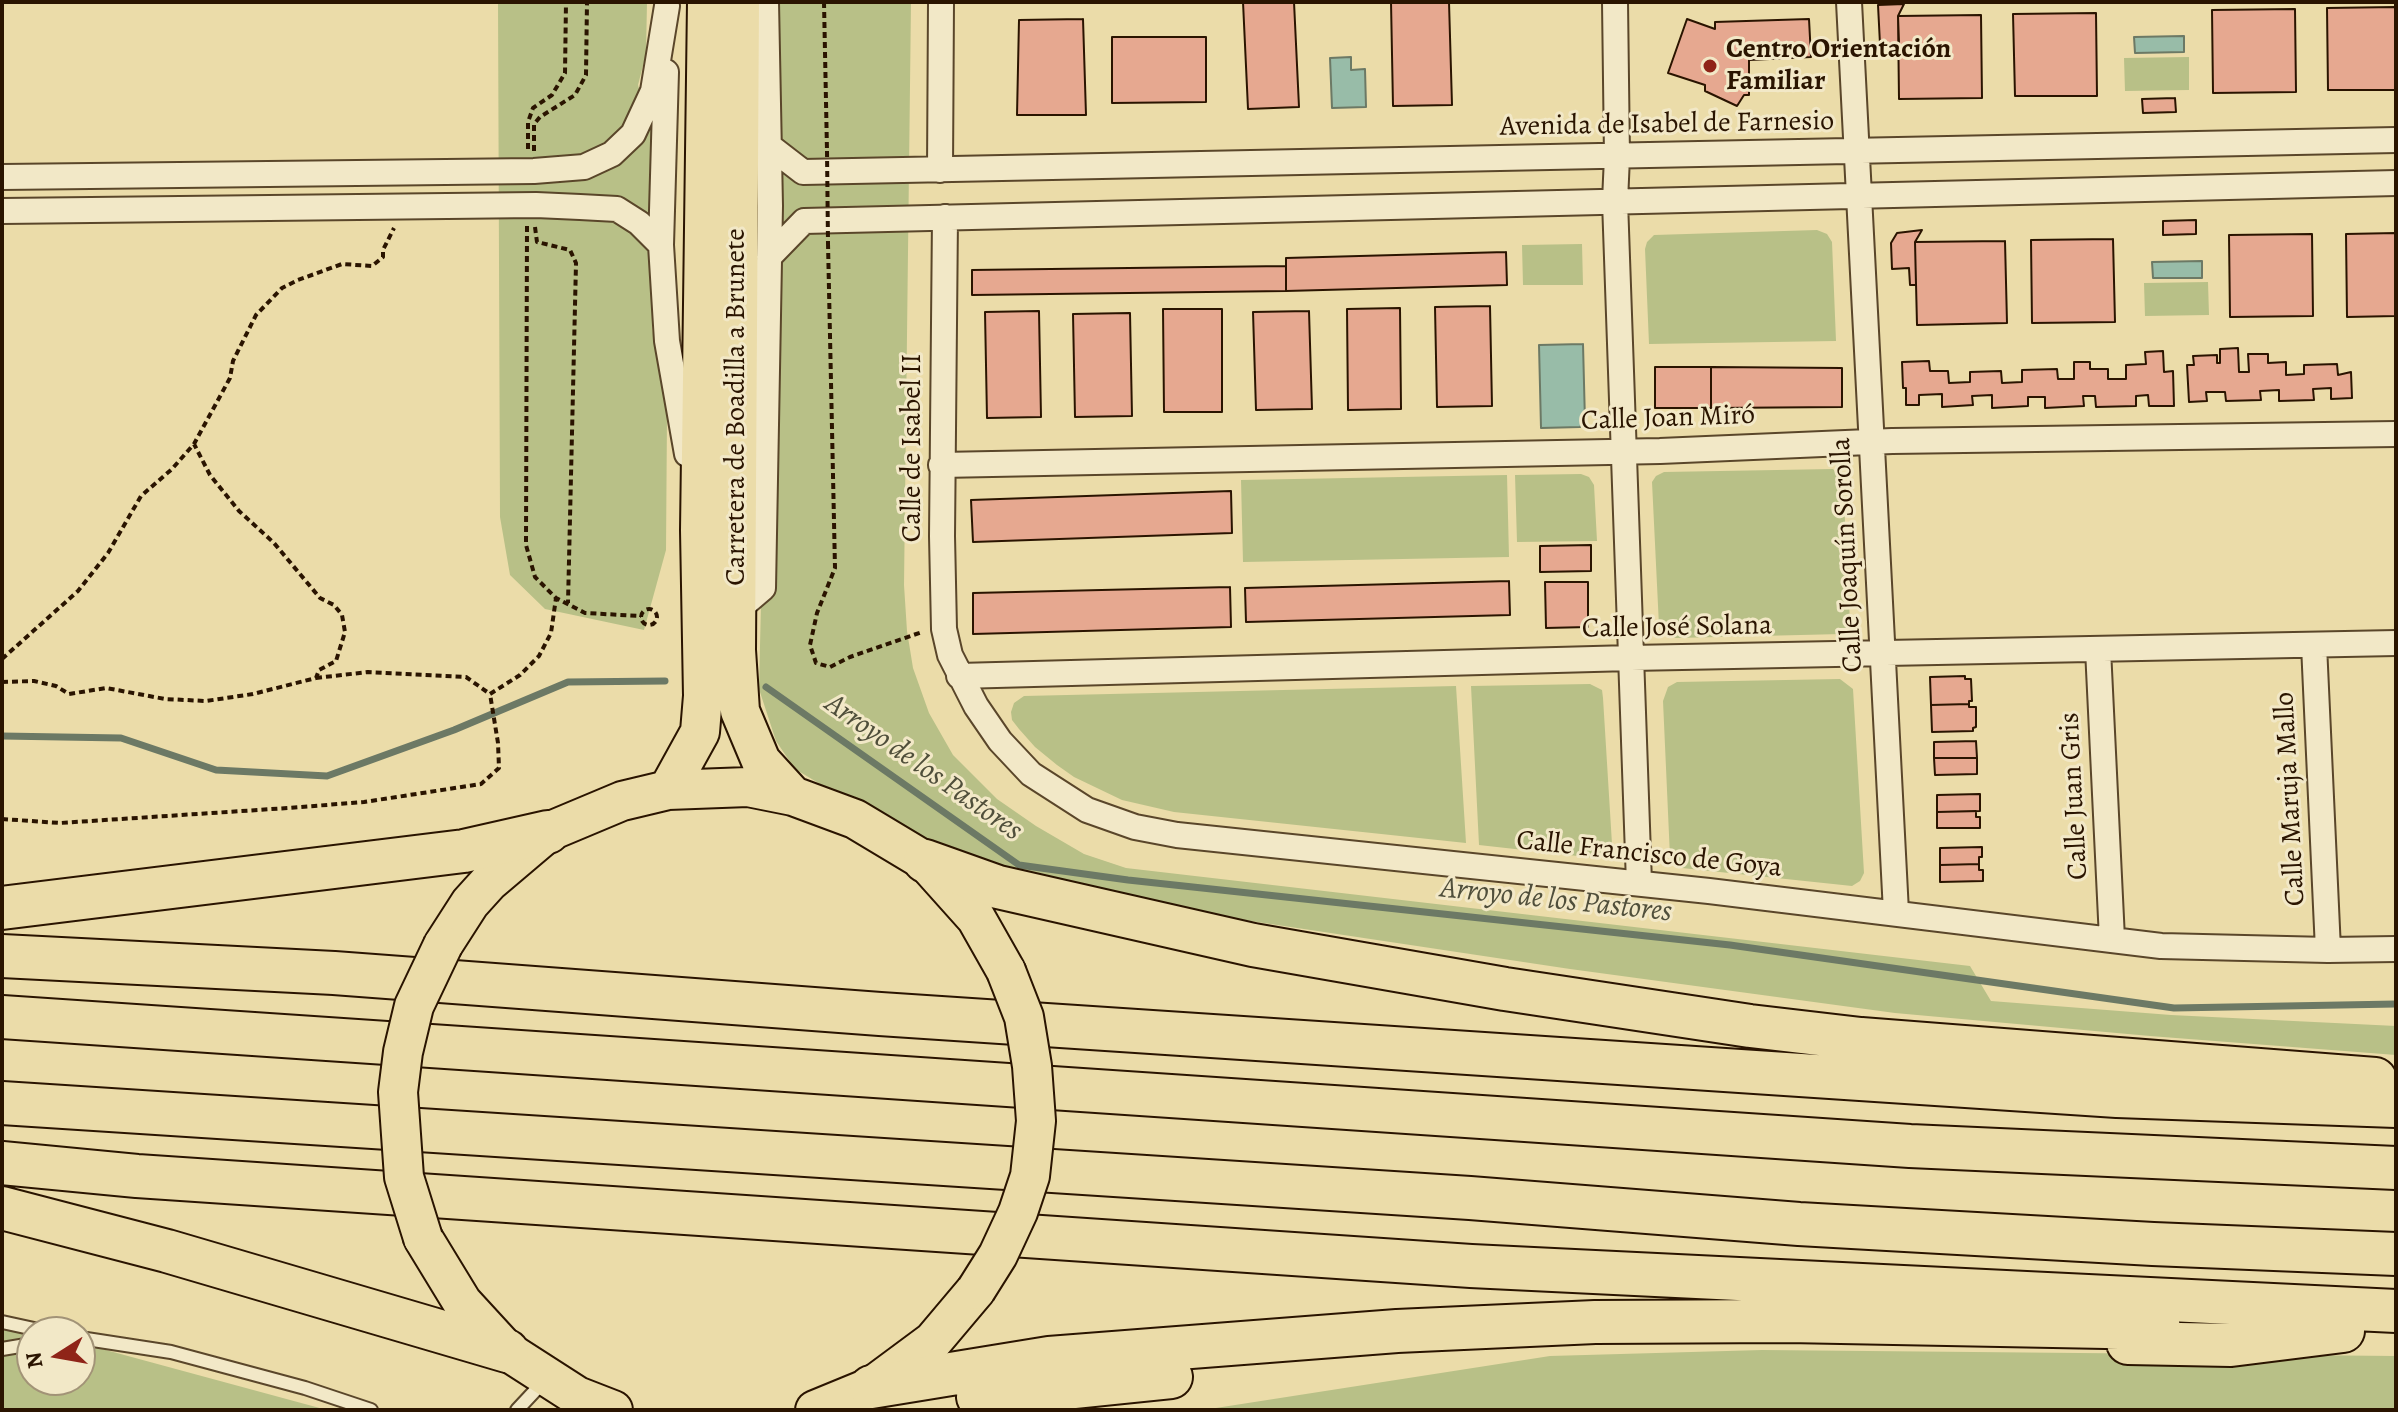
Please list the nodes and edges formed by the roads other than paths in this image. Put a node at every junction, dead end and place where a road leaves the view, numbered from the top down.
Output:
1 (707, 2) edge
2 (740, 2) edge
3 (766, 2) edge
4 (941, 2) edge
5 (1615, 2) edge
6 (1849, 2) edge
7 (667, 4) edge
8 (2396, 140) edge
9 (768, 145) junction
10 (1857, 151) junction
11 (1617, 157) junction
12 (940, 170) junction
13 (2, 177) edge
14 (2396, 183) edge
15 (1859, 195) junction
16 (1615, 201) junction
17 (2, 211) edge
18 (945, 217) junction
19 (661, 245) junction
20 (769, 257) junction
21 (2396, 434) edge
22 (1873, 442) junction
23 (1624, 451) junction
24 (941, 465) junction
25 (700, 530) junction
26 (736, 611) junction
27 (2396, 643) edge
28 (2314, 645) junction
29 (2098, 649) junction
30 (1883, 655) junction
31 (1631, 658) junction
32 (959, 676) junction
33 (668, 790) junction
34 (793, 796) junction
35 (548, 832) junction
36 (925, 861) junction
37 (1639, 883) junction
38 (2, 908) edge
39 (1896, 912) junction
40 (2112, 939) junction
41 (2396, 949) edge
42 (2328, 950) junction
43 (2, 956) edge
44 (2, 1017) edge
45 (2396, 1081) edge
46 (2, 1103) edge
47 (2396, 1106) edge
48 (2, 1163) edge
49 (2396, 1168) edge
50 (2, 1208) edge
51 (2396, 1254) edge
52 (2396, 1311) edge
53 (2396, 1329) edge
54 (96, 1340) edge
55 (507, 1351) junction
56 (546, 1378) junction
57 (886, 1399) edge
58 (371, 1410) edge
59 (517, 1410) edge
60 (613, 1410) edge
61 (815, 1410) edge

1 - 25 main road, Carretera de Boadilla a Brunete
2 - 26 main road, Carretera de Boadilla a Brunete
3 - 9 street
4 - 12 street
5 - 11 street
6 - 10 street, Calle Joaquín Sorolla
7 - 13 street
7 - 19 street
8 - 10 street, Avenida de Isabel de Farnesio
9 - 12 street, Avenida de Isabel de Farnesio
9 - 20 street
10 - 11 street, Avenida de Isabel de Farnesio
10 - 15 street, Calle Joaquín Sorolla
11 - 12 street, Avenida de Isabel de Farnesio
11 - 16 street
14 - 15 street
15 - 16 street
15 - 22 street, Calle Joaquín Sorolla
16 - 18 street
16 - 23 street
17 - 19 street
18 - 20 street
18 - 24 street, Calle de Isabel II
19 - 25 street
20 - 26 street
21 - 22 street, Calle Joan Miró
22 - 23 street, Calle Joan Miró
22 - 30 street, Calle Joaquín Sorolla
23 - 24 street, Calle Joan Miró
23 - 31 street
24 - 32 street, Calle de Isabel II
25 - 33 main road, Carretera de Boadilla a Brunete
26 - 34 main road, Carretera de Boadilla a Brunete
27 - 28 street, Calle José Solana
28 - 29 street, Calle José Solana
28 - 42 street, Calle Maruja Mallo
29 - 30 street, Calle José Solana
29 - 40 street, Calle Juan Gris
30 - 31 street, Calle José Solana
30 - 39 street, Calle Joaquín Sorolla
31 - 32 street, Calle José Solana
31 - 37 street
32 - 37 street, Calle Francisco de Goya
33 - 34 main road
33 - 35 main road
34 - 36 main road
35 - 38 highway
35 - 55 main road, bridge
36 - 45 highway
36 - 57 main road, bridge
37 - 39 street, Calle Francisco de Goya
39 - 40 street, Calle Francisco de Goya
40 - 42 street, Calle Francisco de Goya
41 - 42 street, Calle Francisco de Goya
43 - 47 highway
44 - 49 highway
46 - 51 highway
48 - 52 highway
50 - 55 highway
53 - 57 highway
54 - 58 lane
55 - 56 main road
56 - 59 lane
56 - 60 main road
57 - 61 main road

